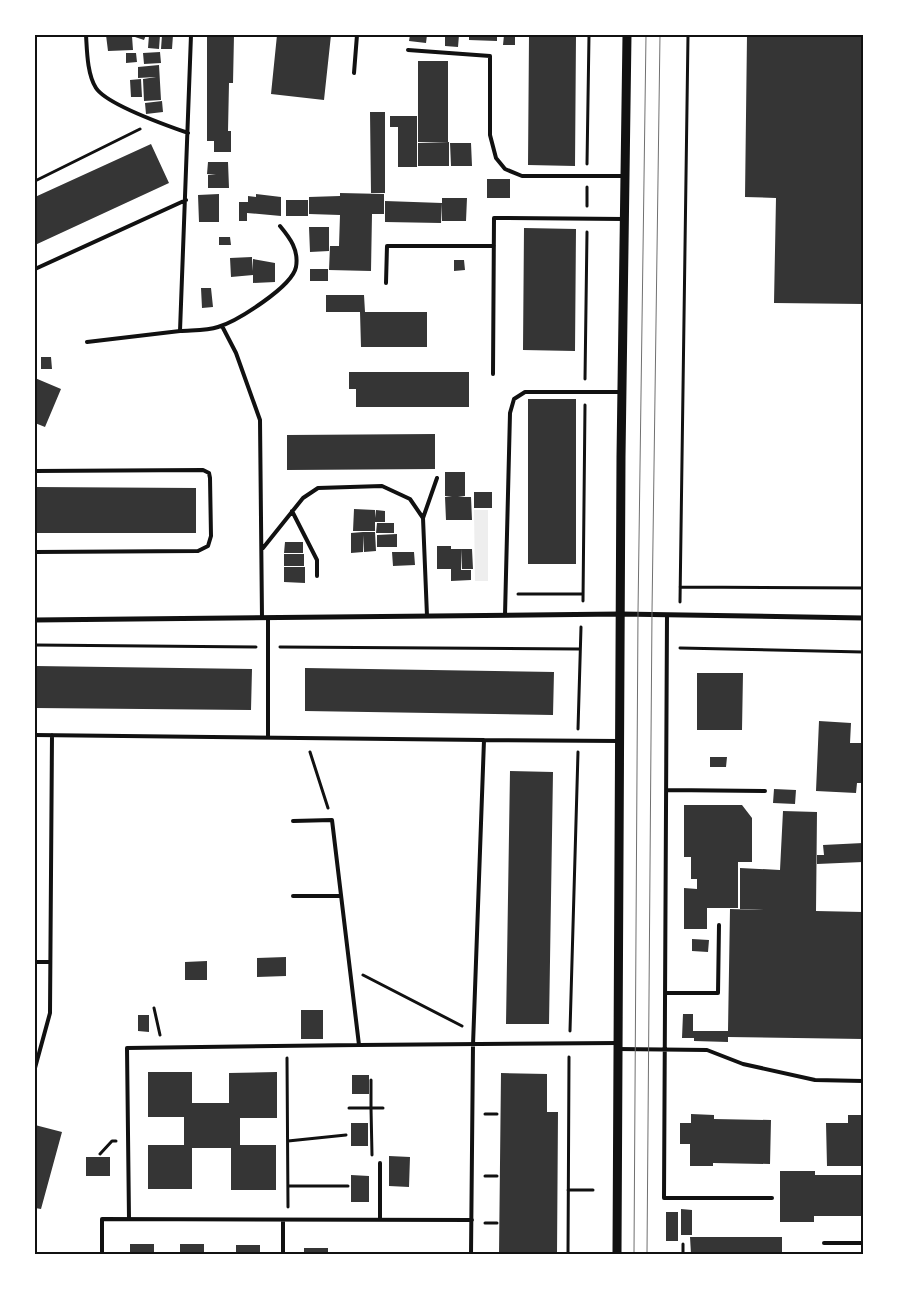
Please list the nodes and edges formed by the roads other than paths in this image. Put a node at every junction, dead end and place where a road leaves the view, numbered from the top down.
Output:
1 (86, 35) edge
2 (191, 35) edge
3 (357, 35) edge
4 (627, 35) edge
5 (408, 50) dead end
6 (354, 73) dead end
7 (188, 133) junction
8 (625, 176) junction
9 (186, 200) junction
10 (624, 219) junction
11 (280, 226) dead end
12 (494, 246) junction
13 (35, 270) edge
14 (386, 283) dead end
15 (222, 326) junction
16 (180, 331) junction
17 (87, 342) dead end
18 (493, 374) dead end
19 (622, 392) junction
20 (35, 471) edge
21 (437, 478) dead end
22 (292, 511) junction
23 (423, 518) junction
24 (263, 549) junction
25 (35, 552) edge
26 (317, 576) dead end
27 (620, 614) junction
28 (506, 615) junction
29 (667, 615) junction
30 (427, 616) junction
31 (262, 618) junction
32 (268, 618) junction
33 (863, 618) edge
34 (35, 620) edge
35 (35, 735) edge
36 (52, 735) junction
37 (268, 738) junction
38 (484, 740) junction
39 (619, 741) junction
40 (667, 790) junction
41 (765, 791) dead end
42 (292, 821) dead end
43 (293, 896) dead end
44 (341, 896) junction
45 (719, 926) dead end
46 (35, 962) edge
47 (50, 962) junction
48 (666, 993) junction
49 (473, 1044) junction
50 (359, 1045) junction
51 (618, 1046) junction
52 (665, 1050) junction
53 (35, 1068) edge
54 (863, 1081) edge
55 (380, 1163) road end
56 (772, 1198) dead end
57 (129, 1219) junction
58 (286, 1220) junction
59 (380, 1220) junction
60 (472, 1220) junction
61 (824, 1243) dead end
62 (863, 1243) edge
63 (102, 1254) edge
64 (283, 1254) edge
65 (471, 1254) edge
66 (617, 1254) edge

1 - 7 lane
2 - 7 lane
3 - 6 lane
4 - 8 street
5 - 8 lane
7 - 9 lane
8 - 10 street
9 - 13 lane
9 - 16 lane
10 - 12 lane
10 - 19 street
11 - 15 lane
12 - 14 lane
12 - 18 lane
15 - 16 lane
15 - 24 lane
16 - 17 lane
19 - 27 street
19 - 28 lane
20 - 25 lane
21 - 23 lane
22 - 23 lane
22 - 24 lane
22 - 26 lane
23 - 30 lane
24 - 31 lane
27 - 28 street
27 - 29 street
27 - 39 street
28 - 30 street
29 - 33 street
29 - 40 lane
30 - 32 street
31 - 32 street
31 - 34 street
32 - 37 lane
35 - 36 lane
36 - 37 lane
36 - 47 lane
37 - 38 lane
38 - 39 lane
38 - 49 lane
39 - 51 street
40 - 41 lane
40 - 48 lane
42 - 44 lane
43 - 44 lane
44 - 50 lane
45 - 48 lane
46 - 47 lane
47 - 53 lane
48 - 52 lane
49 - 50 lane
49 - 51 lane
49 - 60 lane
50 - 57 lane
51 - 52 lane
51 - 66 street
52 - 54 lane
52 - 56 lane
55 - 59 lane
57 - 58 lane
57 - 63 lane
58 - 59 lane
58 - 64 lane
59 - 60 lane
60 - 65 lane
61 - 62 lane

